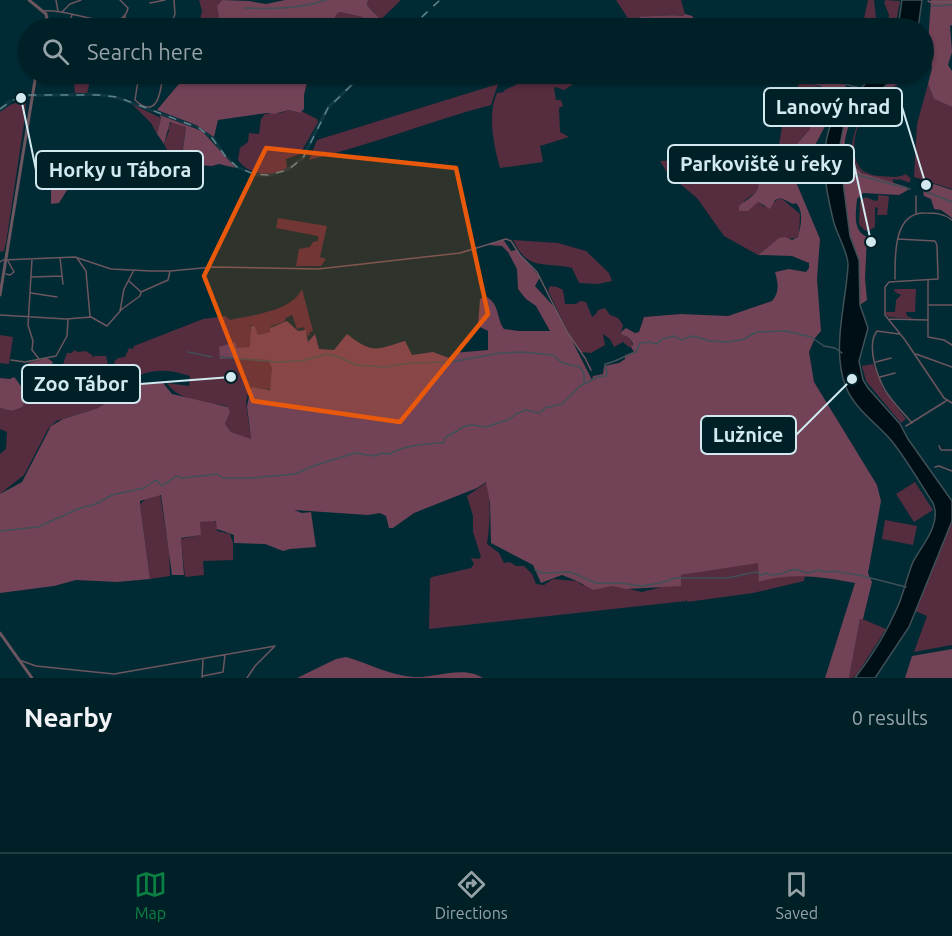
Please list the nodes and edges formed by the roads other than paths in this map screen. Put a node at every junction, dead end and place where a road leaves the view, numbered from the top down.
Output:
1 (29, 0) edge
2 (56, 0) edge
3 (81, 0) edge
4 (120, 0) edge
5 (165, 0) edge
6 (174, 0) edge
7 (928, 1) edge
8 (952, 2) edge
9 (150, 3) dead end
10 (43, 11) junction
11 (58, 12) junction
12 (63, 12) junction
13 (72, 14) junction
14 (125, 15) junction
15 (48, 18) edge
16 (71, 18) edge
17 (88, 18) edge
18 (119, 18) edge
19 (125, 18) edge
20 (174, 18) edge
21 (33, 84) edge
22 (137, 84) edge
23 (162, 84) edge
24 (916, 196) dead end
25 (916, 213) junction
26 (952, 220) edge
27 (898, 238) junction
28 (60, 257) junction
29 (77, 258) junction
30 (32, 259) junction
31 (7, 260) junction
32 (0, 262) edge
33 (134, 270) junction
34 (170, 271) junction
35 (4, 273) junction
36 (62, 276) junction
37 (31, 277) junction
38 (895, 280) junction
39 (928, 280) junction
40 (129, 281) junction
41 (63, 284) dead end
42 (141, 292) junction
43 (30, 293) junction
44 (0, 295) edge
45 (57, 297) dead end
46 (928, 305) junction
47 (952, 305) edge
48 (120, 312) junction
49 (0, 315) edge
50 (90, 316) junction
51 (28, 317) junction
52 (68, 319) junction
53 (887, 319) junction
54 (896, 320) junction
55 (928, 320) junction
56 (895, 329) junction
57 (900, 334) junction
58 (952, 345) edge
59 (915, 354) junction
60 (891, 358) dead end
61 (39, 359) junction
62 (12, 360) dead end
63 (875, 362) junction
64 (952, 367) edge
65 (591, 370) dead end
66 (895, 373) dead end
67 (879, 377) junction
68 (946, 400) junction
69 (952, 403) edge
70 (912, 423) junction
71 (906, 426) dead end
72 (939, 446) dead end
73 (952, 450) edge
74 (934, 467) dead end
75 (952, 471) edge
76 (0, 633) edge
77 (225, 655) junction
78 (18, 659) junction
79 (203, 659) junction
80 (129, 672) junction
81 (203, 677) edge
82 (32, 678) edge
83 (128, 678) edge
84 (247, 678) edge

1 - 10 street
2 - 11 street
3 - 12 street
4 - 14 street
5 - 9 street
6 - 20 street
7 - 8 street
10 - 11 street
10 - 15 street
11 - 12 street
12 - 13 street
13 - 16 street
13 - 17 street
14 - 18 street
14 - 19 street
21 - 31 street
22 - 23 street
24 - 25 street
25 - 26 street
25 - 27 street
27 - 38 street
27 - 39 street
28 - 29 street
28 - 30 street
28 - 36 street
29 - 33 street
29 - 50 street
30 - 31 street
30 - 37 street
31 - 32 street
31 - 35 street
31 - 35 street
33 - 34 street
33 - 40 street
34 - 42 street
34 - 65 street
35 - 44 street
36 - 37 street
36 - 41 street
37 - 43 street
38 - 39 street
38 - 53 street
39 - 46 street
40 - 42 street
40 - 48 street
42 - 48 street
43 - 45 street
43 - 51 street
46 - 47 street
46 - 55 street
48 - 50 street
49 - 51 street
50 - 52 street
51 - 52 street
51 - 61 street
52 - 61 street
53 - 54 street
53 - 56 street
54 - 55 street
54 - 56 street
55 - 58 street
56 - 57 street
57 - 59 street
57 - 63 street
59 - 64 street
59 - 68 street
60 - 63 street
61 - 62 street
63 - 67 street
66 - 67 street
67 - 70 street
68 - 69 street
68 - 70 street
70 - 71 street
72 - 73 street
74 - 75 street
76 - 78 street
77 - 79 street
77 - 81 street
77 - 84 street
78 - 80 street
78 - 82 street
79 - 80 street
79 - 81 street
80 - 83 street

